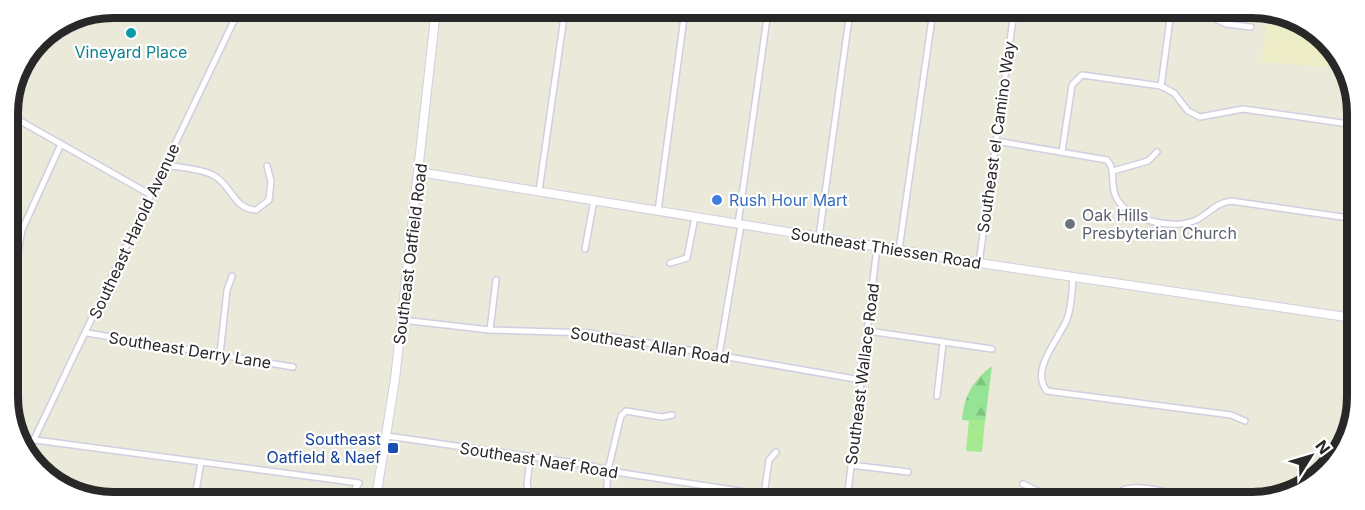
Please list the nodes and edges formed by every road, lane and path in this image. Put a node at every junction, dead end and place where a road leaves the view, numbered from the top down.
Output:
1 (235, 18) edge
2 (435, 18) edge
3 (564, 18) edge
4 (684, 18) edge
5 (767, 18) edge
6 (849, 18) edge
7 (932, 18) edge
8 (1013, 18) edge
9 (1163, 18) edge
10 (1213, 18) edge
11 (1170, 19) joint
12 (1251, 27) dead end
13 (1161, 86) junction
14 (18, 120) edge
15 (1347, 124) edge
16 (996, 141) junction
17 (61, 144) junction
18 (1062, 152) junction
19 (1157, 152) dead end
20 (166, 165) junction
21 (267, 166) dead end
22 (1113, 171) junction
23 (419, 172) junction
24 (539, 191) junction
25 (151, 195) junction
26 (594, 200) junction
27 (658, 211) junction
28 (695, 217) junction
29 (1347, 217) edge
30 (740, 224) junction
31 (819, 237) junction
32 (877, 247) junction
33 (585, 249) dead end
34 (899, 250) junction
35 (18, 252) edge
36 (670, 263) dead end
37 (979, 263) junction
38 (232, 276) dead end
39 (1073, 277) junction
40 (496, 280) dead end
41 (1347, 317) edge
42 (402, 320) junction
43 (490, 330) junction
44 (868, 331) junction
45 (87, 333) junction
46 (944, 343) junction
47 (992, 349) dead end
48 (220, 354) junction
49 (719, 355) junction
50 (293, 367) dead end
51 (861, 380) junction
52 (937, 396) dead end
53 (672, 415) dead end
54 (1245, 421) dead end
55 (387, 436) junction
56 (28, 439) edge
57 (34, 440) junction
58 (31, 445) edge
59 (776, 452) dead end
60 (530, 458) junction
61 (201, 462) junction
62 (851, 465) junction
63 (608, 470) junction
64 (908, 472) dead end
65 (1023, 484) dead end
66 (196, 492) edge
67 (353, 492) edge
68 (377, 492) edge
69 (529, 492) edge
70 (606, 492) edge
71 (745, 492) edge
72 (765, 492) edge
73 (848, 492) edge
74 (1040, 492) edge
75 (1119, 492) edge
76 (1157, 492) edge

1 - 20 street, Southeast Harold Avenue
2 - 23 main road, Southeast Oatfield Road
3 - 24 street
4 - 27 street
5 - 30 street
6 - 31 street
7 - 34 street
8 - 16 street, Southeast el Camino Way
9 - 11 street
10 - 12 street
11 - 13 street
13 - 15 street
13 - 18 street
14 - 17 street
16 - 18 street
16 - 37 street, Southeast el Camino Way
17 - 25 street
17 - 35 street
18 - 22 street
19 - 22 street
20 - 21 street
20 - 25 street, Southeast Harold Avenue
22 - 29 street
23 - 24 main road, Southeast Thiessen Road
23 - 42 main road, Southeast Oatfield Road
24 - 26 main road, Southeast Thiessen Road
25 - 45 street, Southeast Harold Avenue
26 - 27 main road, Southeast Thiessen Road
26 - 33 street
27 - 28 main road, Southeast Thiessen Road
28 - 30 main road, Southeast Thiessen Road
28 - 36 street
30 - 31 main road, Southeast Thiessen Road
30 - 49 street
31 - 32 main road, Southeast Thiessen Road
32 - 34 main road, Southeast Thiessen Road
32 - 44 street, Southeast Wallace Road
34 - 37 main road, Southeast Thiessen Road
37 - 39 main road, Southeast Thiessen Road
38 - 48 street
39 - 41 main road, Southeast Thiessen Road
39 - 54 street
40 - 43 street
42 - 43 street, Southeast Allan Road
42 - 55 main road, Southeast Oatfield Road
43 - 49 street, Southeast Allan Road
44 - 46 street
44 - 51 street, Southeast Wallace Road
45 - 48 street, Southeast Derry Lane
45 - 57 street, Southeast Harold Avenue
46 - 47 street
46 - 52 street
48 - 50 street, Southeast Derry Lane
49 - 51 street, Southeast Allan Road
51 - 62 street, Southeast Wallace Road
53 - 63 street
55 - 60 street, Southeast Naef Road
55 - 68 main road, Southeast Oatfield Road
56 - 57 street
57 - 58 street, Southeast Harold Avenue
57 - 61 street
59 - 72 street
60 - 63 street, Southeast Naef Road
60 - 69 street
61 - 66 street
61 - 67 street
62 - 64 street
62 - 73 street, Southeast Wallace Road
63 - 70 street
63 - 71 street, Southeast Naef Road
65 - 74 street
75 - 76 street

